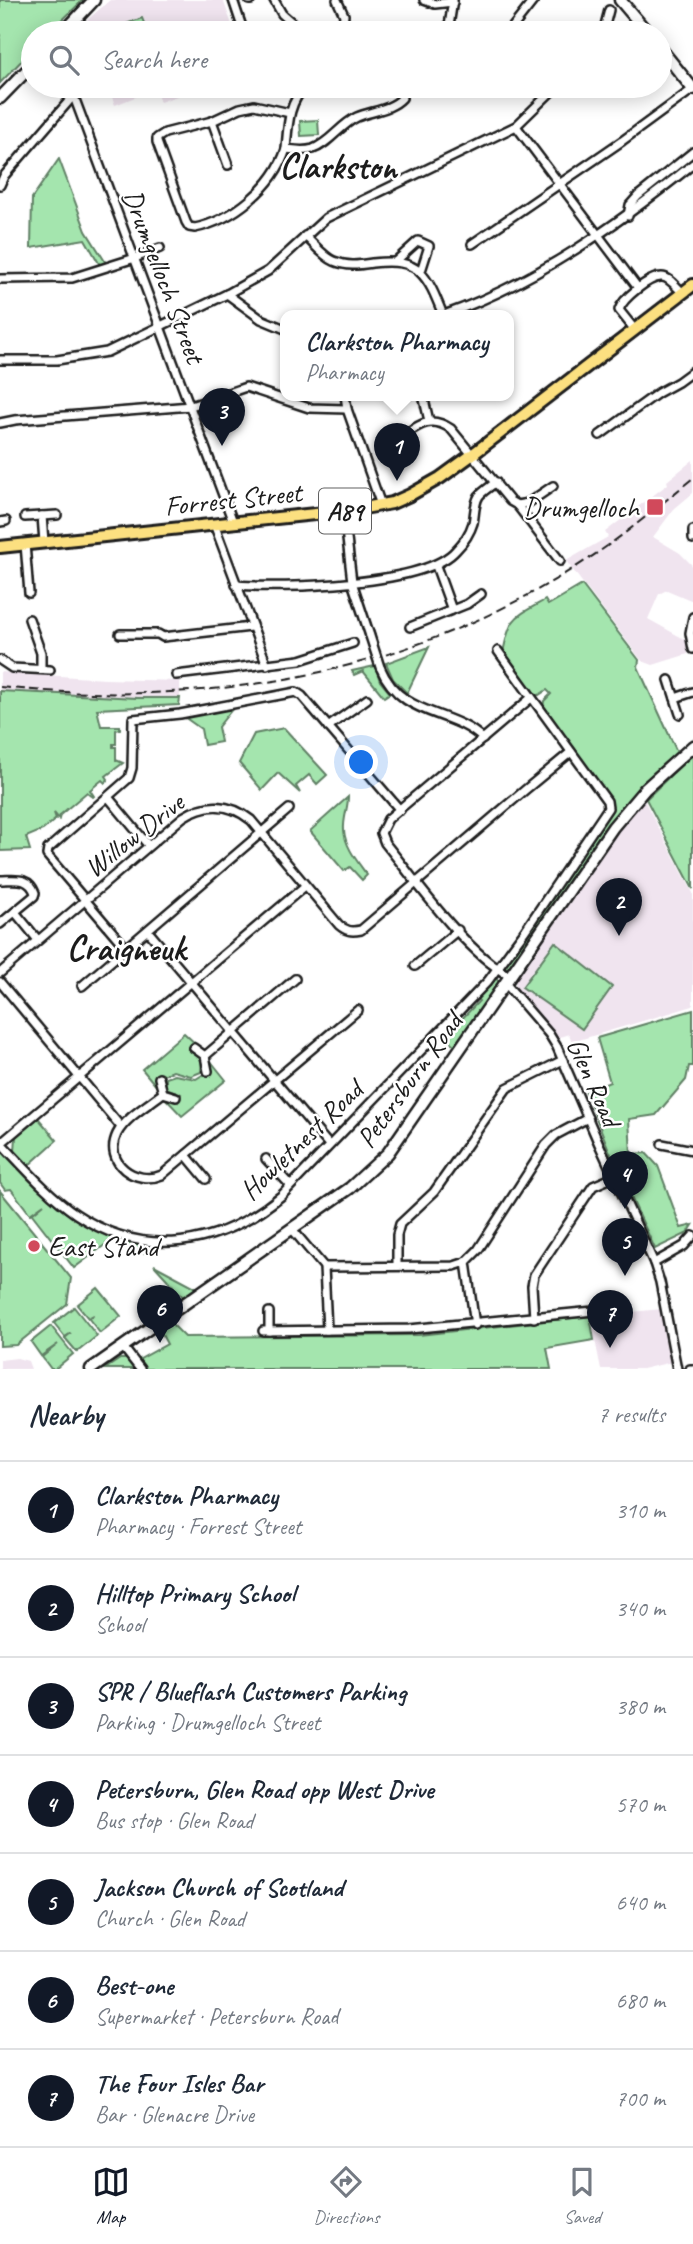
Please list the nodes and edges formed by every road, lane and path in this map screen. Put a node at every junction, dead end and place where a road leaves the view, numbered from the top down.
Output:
1 (94, 0) edge
2 (233, 0) edge
3 (274, 0) edge
4 (337, 0) edge
5 (424, 0) edge
6 (534, 0) edge
7 (620, 0) edge
8 (453, 1) edge
9 (609, 9) dead end
10 (74, 21) edge
11 (241, 21) edge
12 (290, 21) edge
13 (344, 21) edge
14 (450, 21) edge
15 (517, 21) edge
16 (606, 21) edge
17 (638, 21) edge
18 (672, 63) edge
19 (21, 76) edge
20 (693, 89) edge
21 (0, 98) edge
22 (71, 98) edge
23 (74, 98) edge
24 (296, 98) edge
25 (401, 98) edge
26 (545, 98) edge
27 (290, 113) junction
28 (212, 121) junction
29 (516, 126) junction
30 (286, 149) junction
31 (693, 152) edge
32 (693, 164) edge
33 (228, 165) dead end
34 (558, 184) junction
35 (0, 185) edge
36 (627, 216) junction
37 (598, 235) junction
38 (305, 236) junction
39 (472, 244) dead end
40 (160, 248) dead end
41 (135, 258) junction
42 (396, 261) junction
43 (421, 271) junction
44 (0, 279) edge
45 (693, 285) edge
46 (638, 288) junction
47 (683, 293) junction
48 (228, 294) junction
49 (441, 310) edge
50 (459, 310) edge
51 (159, 328) junction
52 (280, 328) edge
53 (635, 330) junction
54 (0, 360) edge
55 (693, 371) edge
56 (280, 398) edge
57 (288, 401) edge
58 (346, 401) edge
59 (424, 401) edge
60 (191, 405) junction
61 (347, 409) junction
62 (429, 421) junction
63 (0, 423) edge
64 (404, 435) dead end
65 (600, 435) dead end
66 (473, 454) junction
67 (496, 482) junction
68 (553, 486) dead end
69 (381, 505) junction
70 (517, 505) junction
71 (57, 515) dead end
72 (42, 516) junction
73 (24, 517) dead end
74 (233, 522) junction
75 (215, 524) junction
76 (346, 530) dead end
77 (693, 530) edge
78 (693, 539) edge
79 (44, 542) junction
80 (25, 544) junction
81 (0, 547) edge
82 (560, 561) dead end
83 (436, 566) junction
84 (352, 582) junction
85 (236, 584) junction
86 (29, 593) dead end
87 (481, 594) dead end
88 (452, 610) junction
89 (693, 617) edge
90 (29, 619) dead end
91 (251, 627) junction
92 (410, 627) dead end
93 (120, 634) dead end
94 (353, 643) dead end
95 (693, 649) edge
96 (498, 651) dead end
97 (0, 660) edge
98 (267, 665) junction
99 (41, 669) junction
100 (50, 670) dead end
101 (176, 675) dead end
102 (669, 680) dead end
103 (693, 692) edge
104 (531, 698) junction
105 (675, 698) junction
106 (368, 699) dead end
107 (680, 714) dead end
108 (328, 727) junction
109 (483, 739) junction
110 (693, 746) edge
111 (571, 752) junction
112 (108, 797) junction
113 (289, 809) dead end
114 (400, 810) junction
115 (263, 831) junction
116 (148, 845) junction
117 (0, 880) edge
118 (417, 883) junction
119 (305, 886) junction
120 (84, 900) junction
121 (15, 912) junction
122 (0, 924) edge
123 (148, 930) junction
124 (458, 930) junction
125 (38, 940) junction
126 (126, 948) junction
127 (415, 966) dead end
128 (496, 968) junction
129 (0, 973) edge
130 (295, 979) dead end
131 (507, 979) junction
132 (0, 982) edge
133 (190, 982) junction
134 (82, 986) dead end
135 (356, 1016) dead end
136 (233, 1032) junction
137 (194, 1048) dead end
138 (205, 1056) junction
139 (562, 1060) junction
140 (208, 1071) dead end
141 (79, 1077) junction
142 (159, 1078) dead end
143 (275, 1080) junction
144 (163, 1093) junction
145 (176, 1097) dead end
146 (588, 1118) junction
147 (121, 1127) junction
148 (0, 1143) edge
149 (662, 1144) dead end
150 (329, 1145) junction
151 (693, 1150) edge
152 (186, 1155) junction
153 (266, 1159) dead end
154 (614, 1177) junction
155 (206, 1179) dead end
156 (290, 1185) junction
157 (292, 1229) junction
158 (693, 1236) edge
159 (466, 1262) junction
160 (654, 1262) junction
161 (397, 1266) junction
162 (324, 1268) junction
163 (604, 1310) dead end
164 (269, 1311) dead end
165 (534, 1318) junction
166 (475, 1325) junction
167 (327, 1330) junction
168 (123, 1347) junction
169 (91, 1369) edge
170 (140, 1369) edge
171 (677, 1369) edge

1 - 10 main road
2 - 11 street
3 - 12 street
4 - 13 street
5 - 8 street
6 - 15 street
7 - 17 main road
8 - 14 street
9 - 16 street
18 - 20 main road
19 - 21 main road
20 - 34 street
22 - 35 street
23 - 41 street, Drumgelloch Street
24 - 27 street
25 - 30 street
26 - 29 street
27 - 28 street
27 - 30 street
28 - 30 street
28 - 33 street
29 - 34 street
29 - 38 street
31 - 36 street
32 - 36 street
34 - 37 street
34 - 39 street
36 - 37 street
37 - 46 street
37 - 50 street
38 - 42 street
38 - 48 street
40 - 41 street
41 - 44 street
41 - 51 street, Drumgelloch Street
42 - 43 street
42 - 43 street
43 - 49 street
45 - 47 main road, Forrest Street / A89
46 - 47 street
46 - 53 street
47 - 53 main road, Forrest Street / A89
48 - 51 street
48 - 52 street
51 - 54 street
51 - 60 street, Drumgelloch Street
53 - 66 main road, Forrest Street / A89
55 - 65 street
56 - 60 street
57 - 61 street
58 - 61 street
59 - 62 street
60 - 63 street
60 - 74 street, Drumgelloch Street
61 - 69 street
62 - 64 street
62 - 66 street
66 - 67 street
66 - 69 main road, Forrest Street / A89
67 - 70 street
67 - 83 street
68 - 70 street
69 - 74 main road, Forrest Street / A89
70 - 82 street
71 - 72 street
72 - 73 street
72 - 79 street
74 - 75 main road, Forrest Street / A89
75 - 79 main road, Forrest Street / A89
75 - 85 street
76 - 84 street
77 - 78 street
79 - 80 main road, Forrest Street / A89
80 - 81 main road, Forrest Street / A89
80 - 86 street
83 - 84 street
83 - 88 street
84 - 85 street
84 - 109 street, bridge
85 - 91 street
87 - 88 street
88 - 92 street
89 - 95 street
90 - 99 street
91 - 93 street
91 - 98 street
94 - 98 street
96 - 104 street
97 - 99 street
98 - 101 street
99 - 100 street
102 - 105 street
103 - 105 street
104 - 109 street
104 - 111 street
105 - 107 street
106 - 108 street
108 - 112 street
108 - 114 street
109 - 114 street
110 - 131 main road, Petersburn Road
111 - 118 street
111 - 128 street, Howletnest Road
112 - 116 street
112 - 120 street
113 - 115 street
114 - 118 street, Glen Road
115 - 116 street, Willow Drive
115 - 119 street, Willow Drive
115 - 123 street
116 - 120 street, Willow Drive
117 - 121 street
118 - 119 street, Willow Drive
118 - 124 street, Glen Road
119 - 133 street
120 - 125 street, Willow Drive
120 - 126 street
121 - 122 street
121 - 125 street
123 - 126 street
123 - 133 street
124 - 127 street
124 - 128 street, Glen Road
125 - 129 street, Willow Drive
126 - 134 street
128 - 131 street, Glen Road
128 - 150 street, Howletnest Road
130 - 136 street
131 - 139 street, Glen Road
131 - 157 main road, Petersburn Road
132 - 141 street
133 - 136 street
133 - 141 street
135 - 143 street
136 - 138 street
136 - 143 street
137 - 138 street
138 - 140 street
139 - 146 street, Glen Road
139 - 161 street
141 - 147 street
141 - 148 street
142 - 144 street
143 - 150 street
143 - 152 street
144 - 145 street
144 - 147 street
146 - 154 street, Glen Road
146 - 159 street
147 - 152 street
148 - 156 street, Howletnest Road
149 - 151 street
150 - 156 street, Howletnest Road
152 - 155 street
153 - 156 street
154 - 160 street, Glen Road
154 - 165 street
157 - 162 street
157 - 168 main road, Petersburn Road
158 - 160 street
159 - 161 street
159 - 166 street
160 - 171 street, Glen Road
161 - 162 street
162 - 167 street
163 - 165 street
164 - 167 street
165 - 166 street
166 - 167 street
168 - 169 main road, Petersburn Road
168 - 170 street

